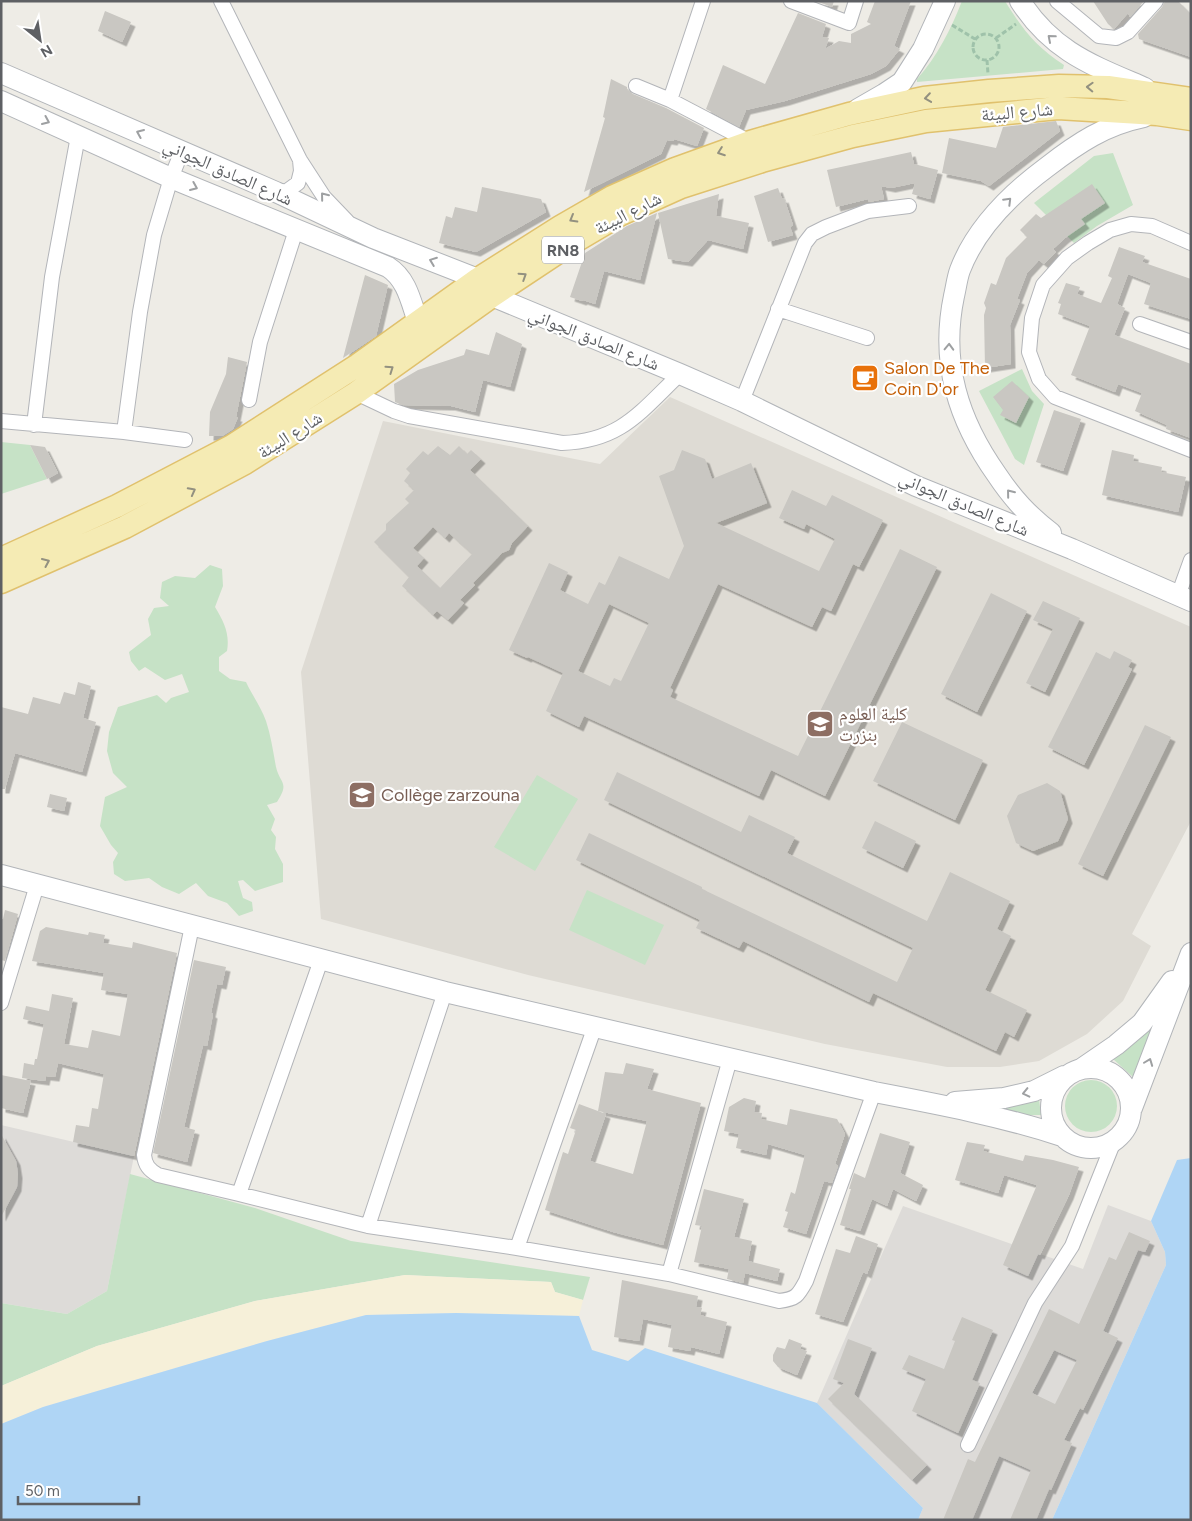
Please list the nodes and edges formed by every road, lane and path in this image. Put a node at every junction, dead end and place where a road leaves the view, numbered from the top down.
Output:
1 (221, 1) edge
2 (703, 1) edge
3 (791, 1) edge
4 (856, 1) edge
5 (1020, 1) edge
6 (1057, 1) edge
7 (1156, 1) edge
8 (941, 9) edge
9 (975, 39) junction
10 (987, 60) junction
11 (1, 73) edge
12 (988, 74) dead end
13 (636, 86) dead end
14 (1191, 99) edge
15 (670, 100) junction
16 (1, 101) edge
17 (1157, 103) junction
18 (848, 114) junction
19 (1191, 119) edge
20 (78, 136) junction
21 (750, 142) junction
22 (182, 151) junction
23 (300, 160) junction
24 (171, 178) junction
25 (276, 192) junction
26 (909, 206) dead end
27 (355, 228) junction
28 (296, 230) junction
29 (373, 238) junction
30 (1191, 242) edge
31 (364, 258) junction
32 (485, 288) junction
33 (778, 309) junction
34 (418, 322) junction
35 (1140, 324) dead end
36 (867, 338) dead end
37 (1191, 342) edge
38 (680, 374) junction
39 (356, 393) junction
40 (249, 400) dead end
41 (742, 401) junction
42 (1, 421) edge
43 (34, 424) junction
44 (124, 432) junction
45 (185, 440) dead end
46 (1191, 450) edge
47 (1072, 549) junction
48 (1, 559) edge
49 (1191, 560) edge
50 (1, 582) edge
51 (1184, 599) edge
52 (1, 875) edge
53 (37, 885) junction
54 (192, 926) junction
55 (1189, 956) edge
56 (321, 960) junction
57 (445, 992) junction
58 (1, 1003) edge
59 (595, 1026) junction
60 (730, 1059) junction
61 (1075, 1071) junction
62 (874, 1092) junction
63 (938, 1104) junction
64 (1132, 1108) junction
65 (1062, 1136) junction
66 (1114, 1141) junction
67 (239, 1194) junction
68 (368, 1226) junction
69 (517, 1248) junction
70 (669, 1274) junction
71 (968, 1445) dead end

1 - 23 street
2 - 15 street
3 - 4 street
17 -> 5 street
6 - 7 street
8 - 9 path
8 - 18 street
9 - 10 path
9 - 10 path
10 - 12 path
22 -> 11 street, شارع الصادق الجواني
13 - 15 street
14 - 17 main road, شارع البيئة / RN8
15 - 21 street
16 -> 20 street
17 -> 18 main road, شارع البيئة / RN8
17 - 19 main road, شارع البيئة / RN8
32 -> 17 main road, شارع البيئة / RN8
47 -> 17 street
18 - 21 main road, شارع البيئة / RN8
20 - 24 street
20 - 43 street
21 -> 32 main road, شارع البيئة / RN8
22 - 24 street
22 - 25 street, شارع الصادق الجواني
23 - 25 street
27 -> 23 street
24 -> 28 street
24 - 44 street
25 - 27 street, شارع الصادق الجواني
26 - 33 street
27 - 29 street, شارع الصادق الجواني
28 - 31 street
28 - 40 street
29 - 31 street
32 -> 29 street, شارع الصادق الجواني
30 - 46 street
31 - 34 street
32 - 34 main road, شارع البيئة / RN8
32 - 38 street, شارع الصادق الجواني
39 -> 32 main road, شارع البيئة / RN8
33 - 36 street
33 - 41 street
34 - 48 main road, شارع البيئة / RN8
35 - 37 street
38 - 39 street
38 - 41 street, شارع الصادق الجواني
50 -> 39 main road, شارع البيئة / RN8
41 - 47 street, شارع الصادق الجواني
42 - 43 street
43 - 44 street
44 - 45 street
47 - 51 street, شارع الصادق الجواني
49 - 51 street
52 - 53 street
53 - 54 street
53 - 58 street
54 - 56 street
54 - 67 street
55 - 61 street
64 -> 55 street
56 - 57 street
56 - 67 street
57 - 59 street
57 - 68 street
59 - 60 street
59 - 69 street
60 - 62 street
60 - 70 street
61 -> 63 street
61 - 64 street
61 - 65 street
62 - 63 street
62 - 70 street
63 - 65 street
64 - 66 street
65 - 66 street
66 - 71 street
67 - 68 street
68 - 69 street
69 - 70 street

